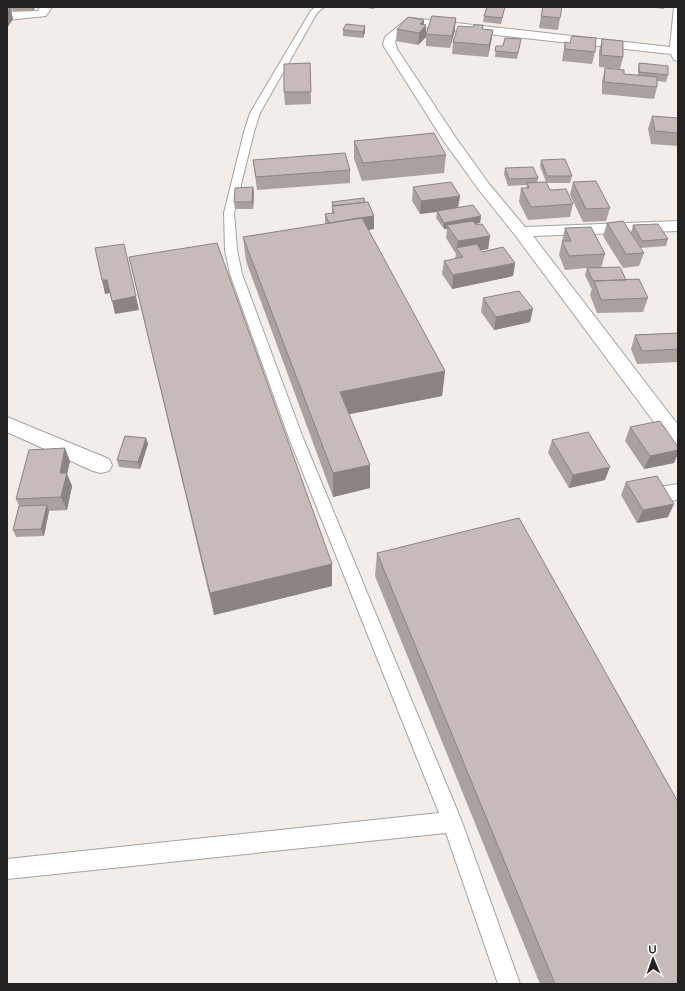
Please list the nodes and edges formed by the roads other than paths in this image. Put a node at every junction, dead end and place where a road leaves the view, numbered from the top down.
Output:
1 (46, 7) edge
2 (320, 7) edge
3 (678, 9) edge
4 (423, 12) dead end
5 (7, 16) edge
6 (411, 22) junction
7 (677, 54) edge
8 (678, 226) edge
9 (521, 232) junction
10 (7, 424) edge
11 (678, 440) edge
12 (101, 465) dead end
13 (452, 822) junction
14 (7, 869) edge
15 (509, 984) edge

1 - 5 street
2 - 13 lane
3 - 7 street
4 - 6 street
6 - 7 street
6 - 9 street
8 - 9 street
9 - 11 street
10 - 12 street
13 - 14 lane
13 - 15 lane

